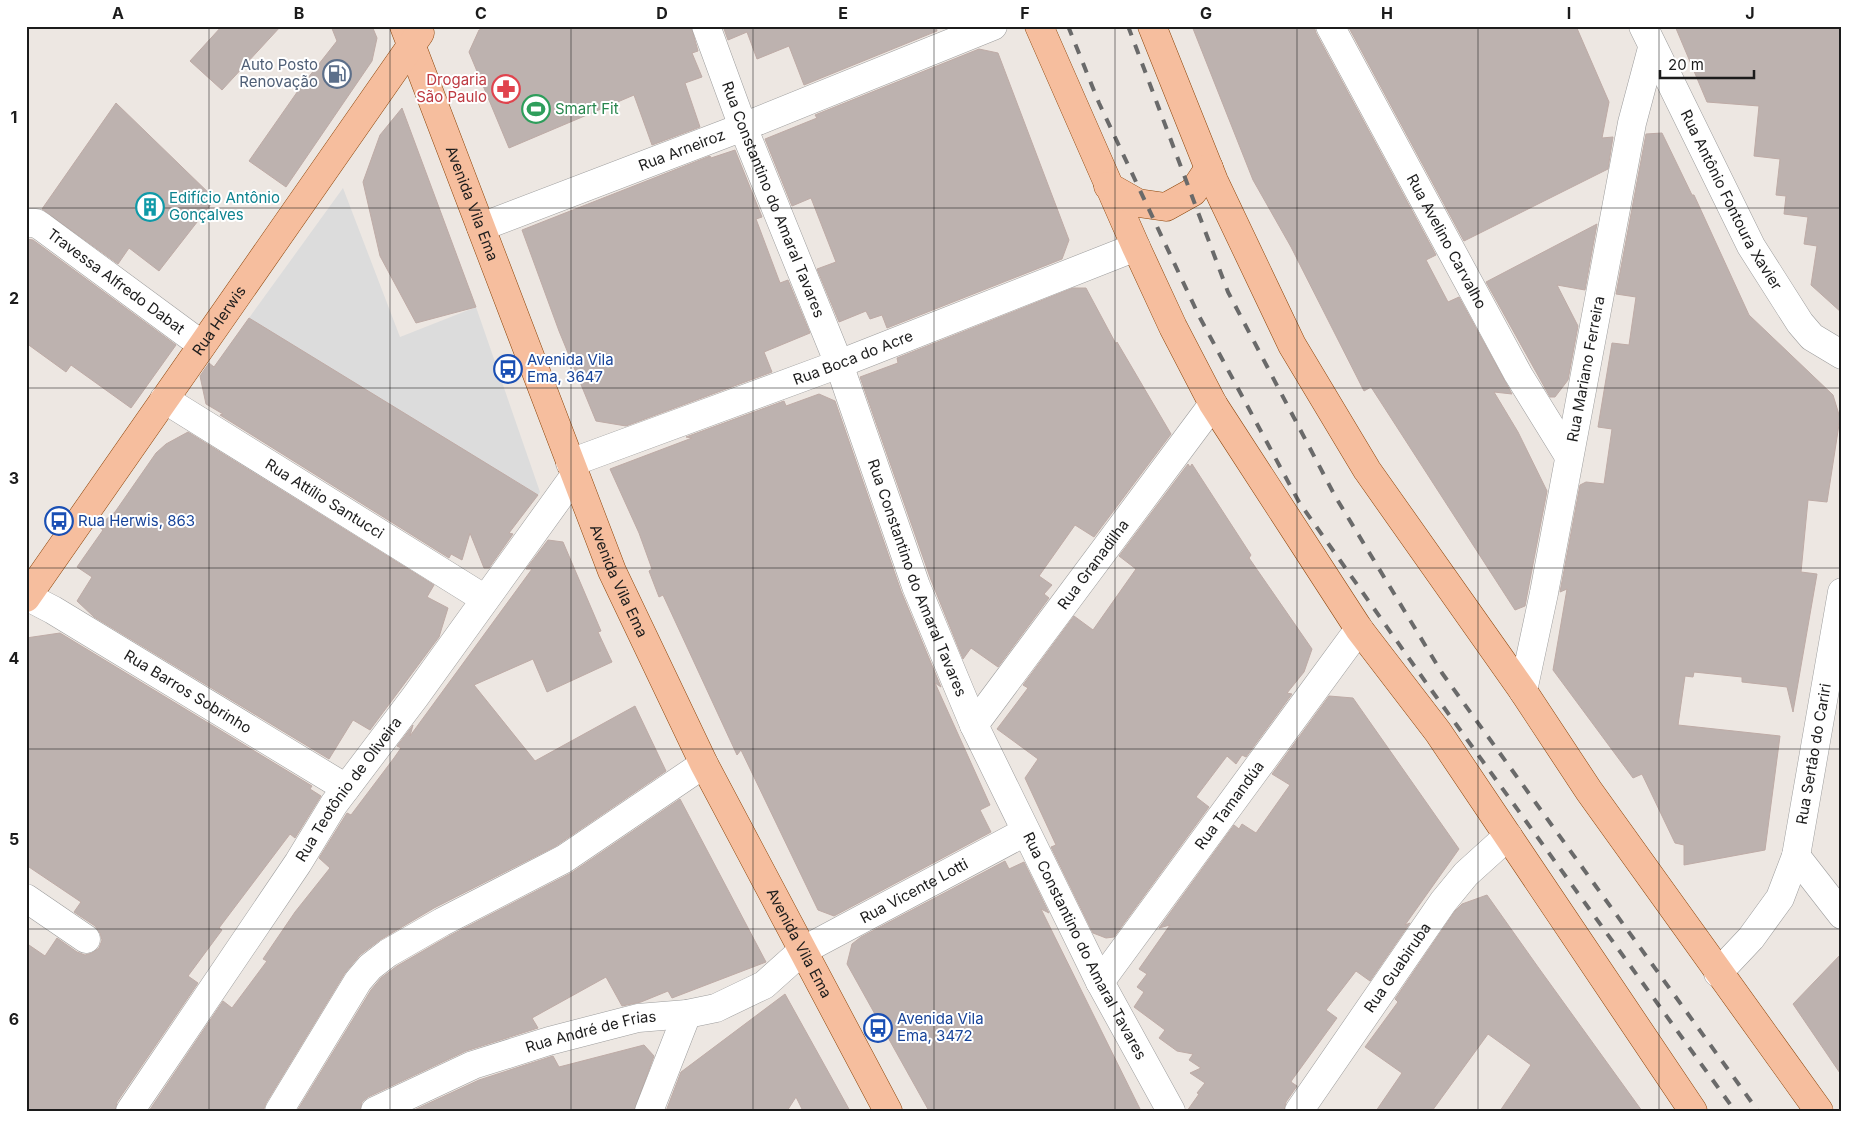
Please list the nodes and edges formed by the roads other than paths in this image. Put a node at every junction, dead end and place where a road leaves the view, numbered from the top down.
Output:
1 (706, 26) edge
2 (993, 26) edge
3 (1039, 26) edge
4 (1152, 26) edge
5 (1330, 26) edge
6 (414, 32) edge
7 (1648, 37) edge
8 (743, 127) junction
9 (1209, 168) junction
10 (1108, 186) junction
11 (26, 223) edge
12 (481, 226) junction
13 (1136, 247) junction
14 (202, 345) junction
15 (1842, 355) edge
16 (838, 364) junction
17 (164, 399) junction
18 (1213, 404) junction
19 (1568, 455) junction
20 (572, 469) junction
21 (1842, 592) edge
22 (26, 597) edge
23 (485, 599) junction
24 (1359, 629) junction
25 (1835, 676) edge
26 (1523, 691) junction
27 (974, 724) junction
28 (704, 764) junction
29 (346, 788) junction
30 (1025, 832) junction
31 (1508, 836) junction
32 (1796, 856) junction
33 (26, 898) edge
34 (1842, 915) edge
35 (86, 939) dead end
36 (802, 951) junction
37 (1718, 973) junction
38 (1100, 982) junction
39 (687, 1014) junction
40 (130, 1111) edge
41 (278, 1111) edge
42 (375, 1111) edge
43 (649, 1111) edge
44 (888, 1111) edge
45 (1171, 1111) edge
46 (1298, 1111) edge
47 (1693, 1111) edge
48 (1819, 1111) edge

1 - 8 street, Rua Constantino do Amaral Tavares
2 - 8 street, Rua Arneiroz
3 - 10 main road
4 - 9 main road
5 - 19 street, Rua Avelino Carvalho
6 - 12 main road, Avenida Vila Ema
6 - 14 main road, Rua Herwis
7 - 15 street, Rua Antônio Fontoura Xavier
7 - 19 street, Rua Mariano Ferreira
8 - 12 street, Rua Arneiroz
8 - 16 street, Rua Constantino do Amaral Tavares
9 - 10 main road
9 - 26 main road
10 - 13 main road
11 - 14 street, Travessa Alfredo Dabat
12 - 20 main road, Avenida Vila Ema
13 - 16 street, Rua Boca do Acre
13 - 18 main road
14 - 17 main road, Rua Herwis
16 - 20 street, Rua Boca do Acre
16 - 27 street, Rua Constantino do Amaral Tavares
17 - 22 main road, Rua Herwis
17 - 23 street, Rua Attílio Santucci
18 - 24 main road
18 - 27 street, Rua Granadilha
19 - 26 street, Rua Mariano Ferreira
20 - 23 street, Rua Teotônio de Oliveira
20 - 28 main road, Avenida Vila Ema
21 - 25 street, Rua Sertão do Cariri
22 - 29 street, Rua Barros Sobrinho
23 - 29 street, Rua Teotônio de Oliveira
24 - 31 main road
24 - 38 street, Rua Tamandúa
25 - 32 street, Rua Sertão do Cariri
26 - 37 main road
27 - 30 street, Rua Constantino do Amaral Tavares
28 - 36 main road, Avenida Vila Ema
28 - 41 street
29 - 40 street, Rua Teotônio de Oliveira
30 - 36 street, Rua Vicente Lotti
30 - 38 street, Rua Constantino do Amaral Tavares
31 - 46 street, Rua Guabiruba
31 - 47 main road
32 - 34 street
32 - 37 street, Rua Sertão do Cariri
33 - 35 street
36 - 39 street, Rua André de Frias
36 - 44 main road, Avenida Vila Ema
37 - 48 main road
38 - 45 street, Rua Constantino do Amaral Tavares
39 - 42 street, Rua André de Frias
39 - 43 street

